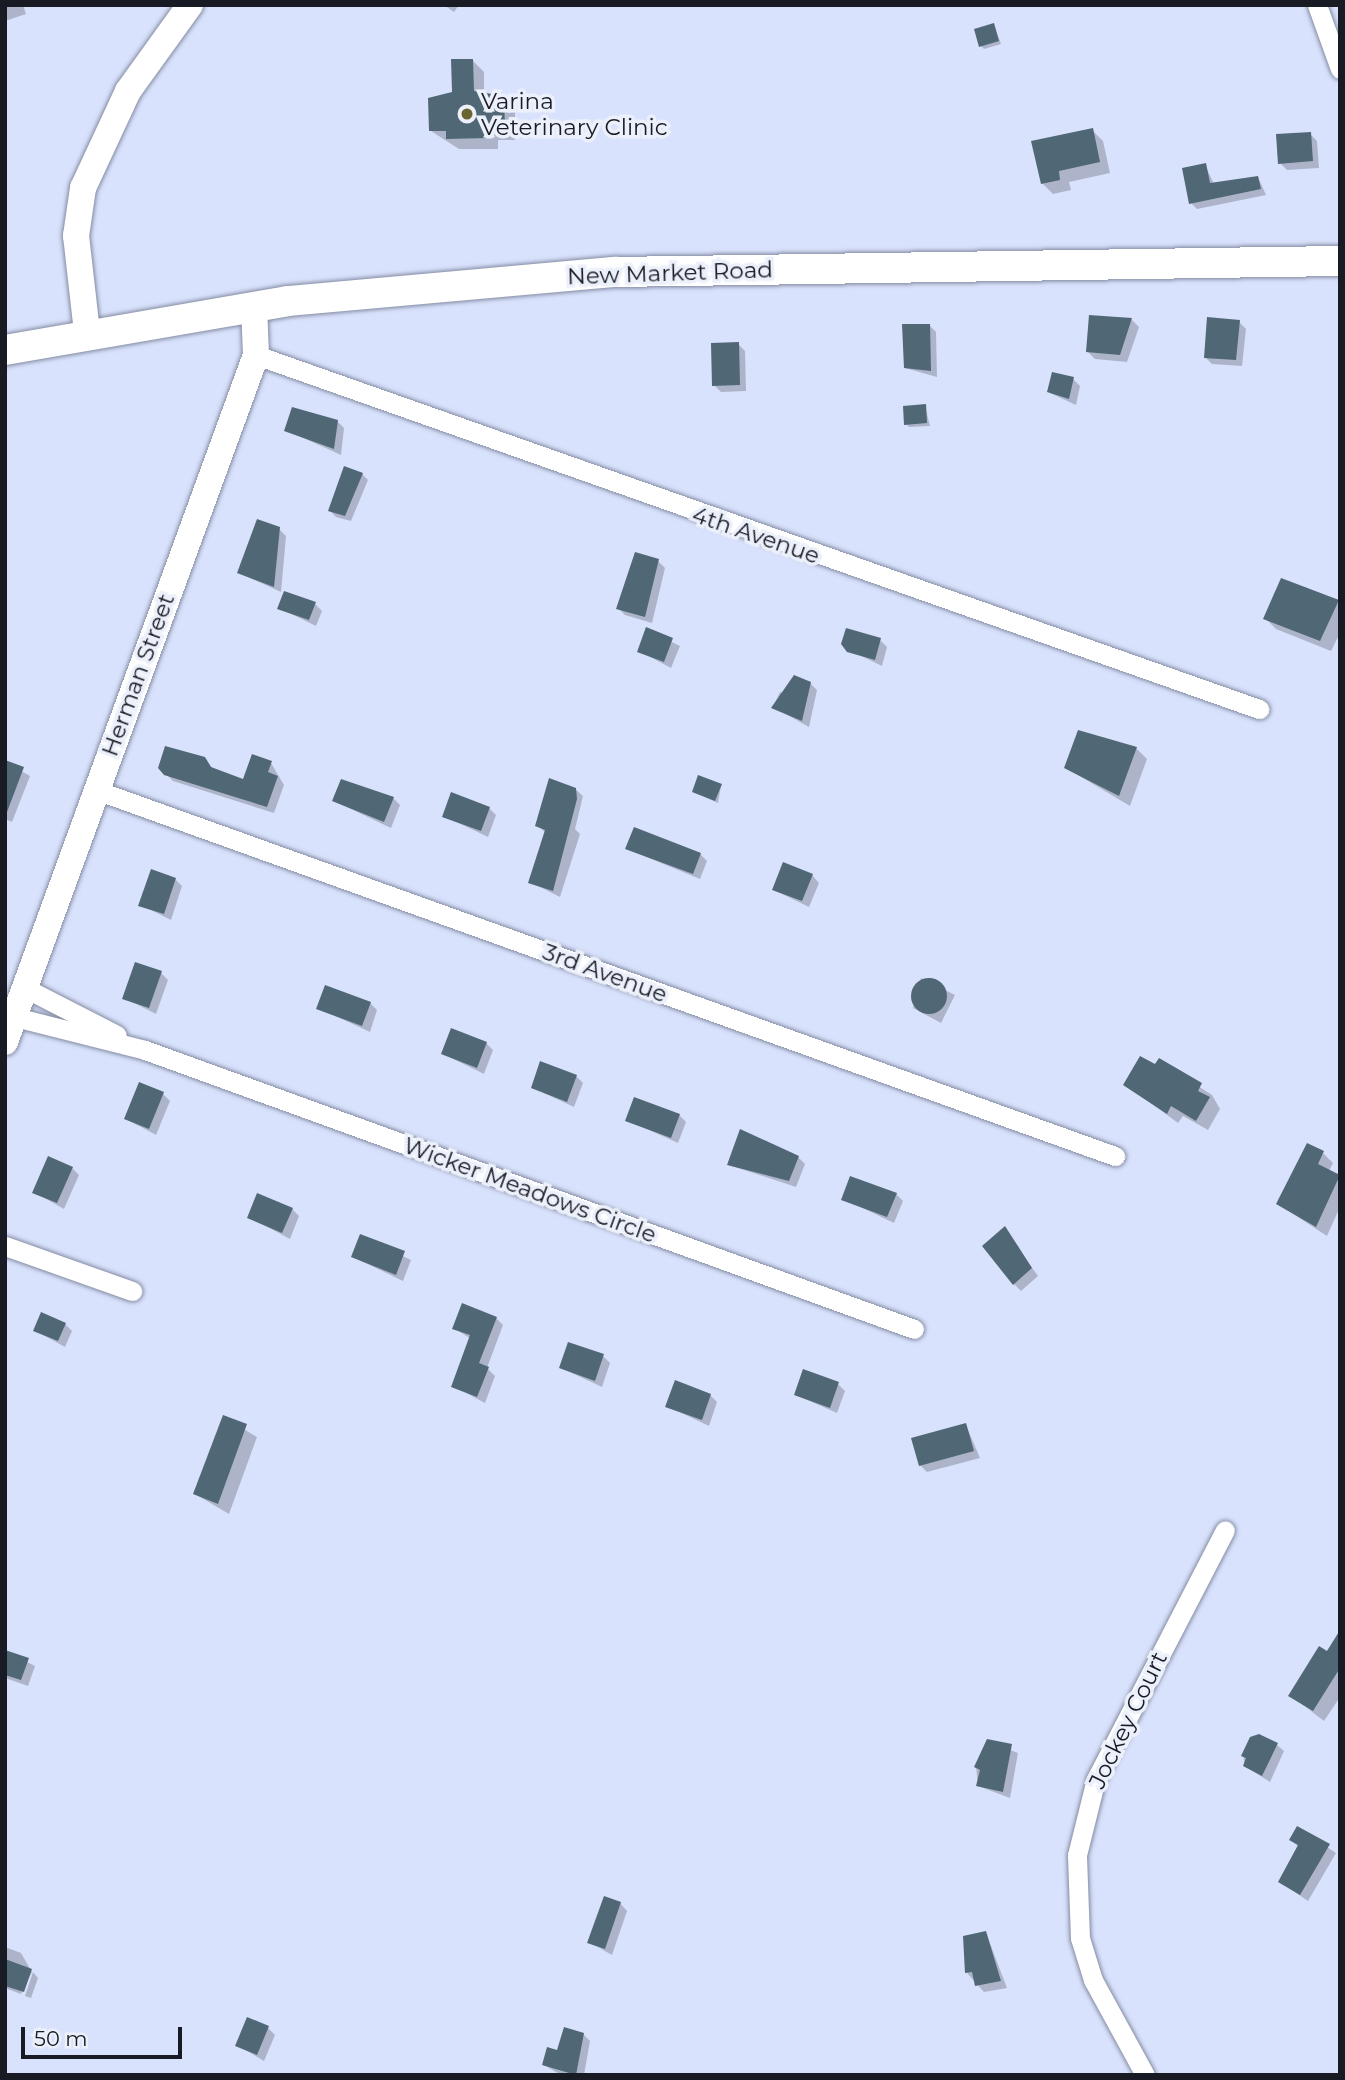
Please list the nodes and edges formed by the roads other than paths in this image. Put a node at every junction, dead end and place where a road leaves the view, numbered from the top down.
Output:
1 (190, 5) edge
2 (1317, 5) edge
3 (1340, 69) edge
4 (1340, 261) edge
5 (254, 306) junction
6 (87, 332) junction
7 (5, 350) edge
8 (256, 355) junction
9 (1259, 709) dead end
10 (96, 790) junction
11 (25, 988) junction
12 (15, 1017) junction
13 (5, 1042) edge
14 (145, 1050) junction
15 (1115, 1156) dead end
16 (5, 1246) edge
17 (132, 1291) dead end
18 (914, 1329) dead end
19 (1226, 1530) dead end
20 (1145, 2075) edge

1 - 6 street
2 - 3 street
4 - 5 main road, New Market Road
5 - 6 main road, New Market Road
5 - 8 street, Herman Street
6 - 7 main road, New Market Road
8 - 9 street, 4th Avenue
8 - 10 street, Herman Street
10 - 11 street, Herman Street
10 - 15 street, 3rd Avenue
11 - 12 street, Herman Street
11 - 14 street, Wicker Meadows Circle
12 - 13 street, Herman Street
12 - 14 street, Wicker Meadows Circle
14 - 18 street, Wicker Meadows Circle
16 - 17 street
19 - 20 street, Jockey Court

